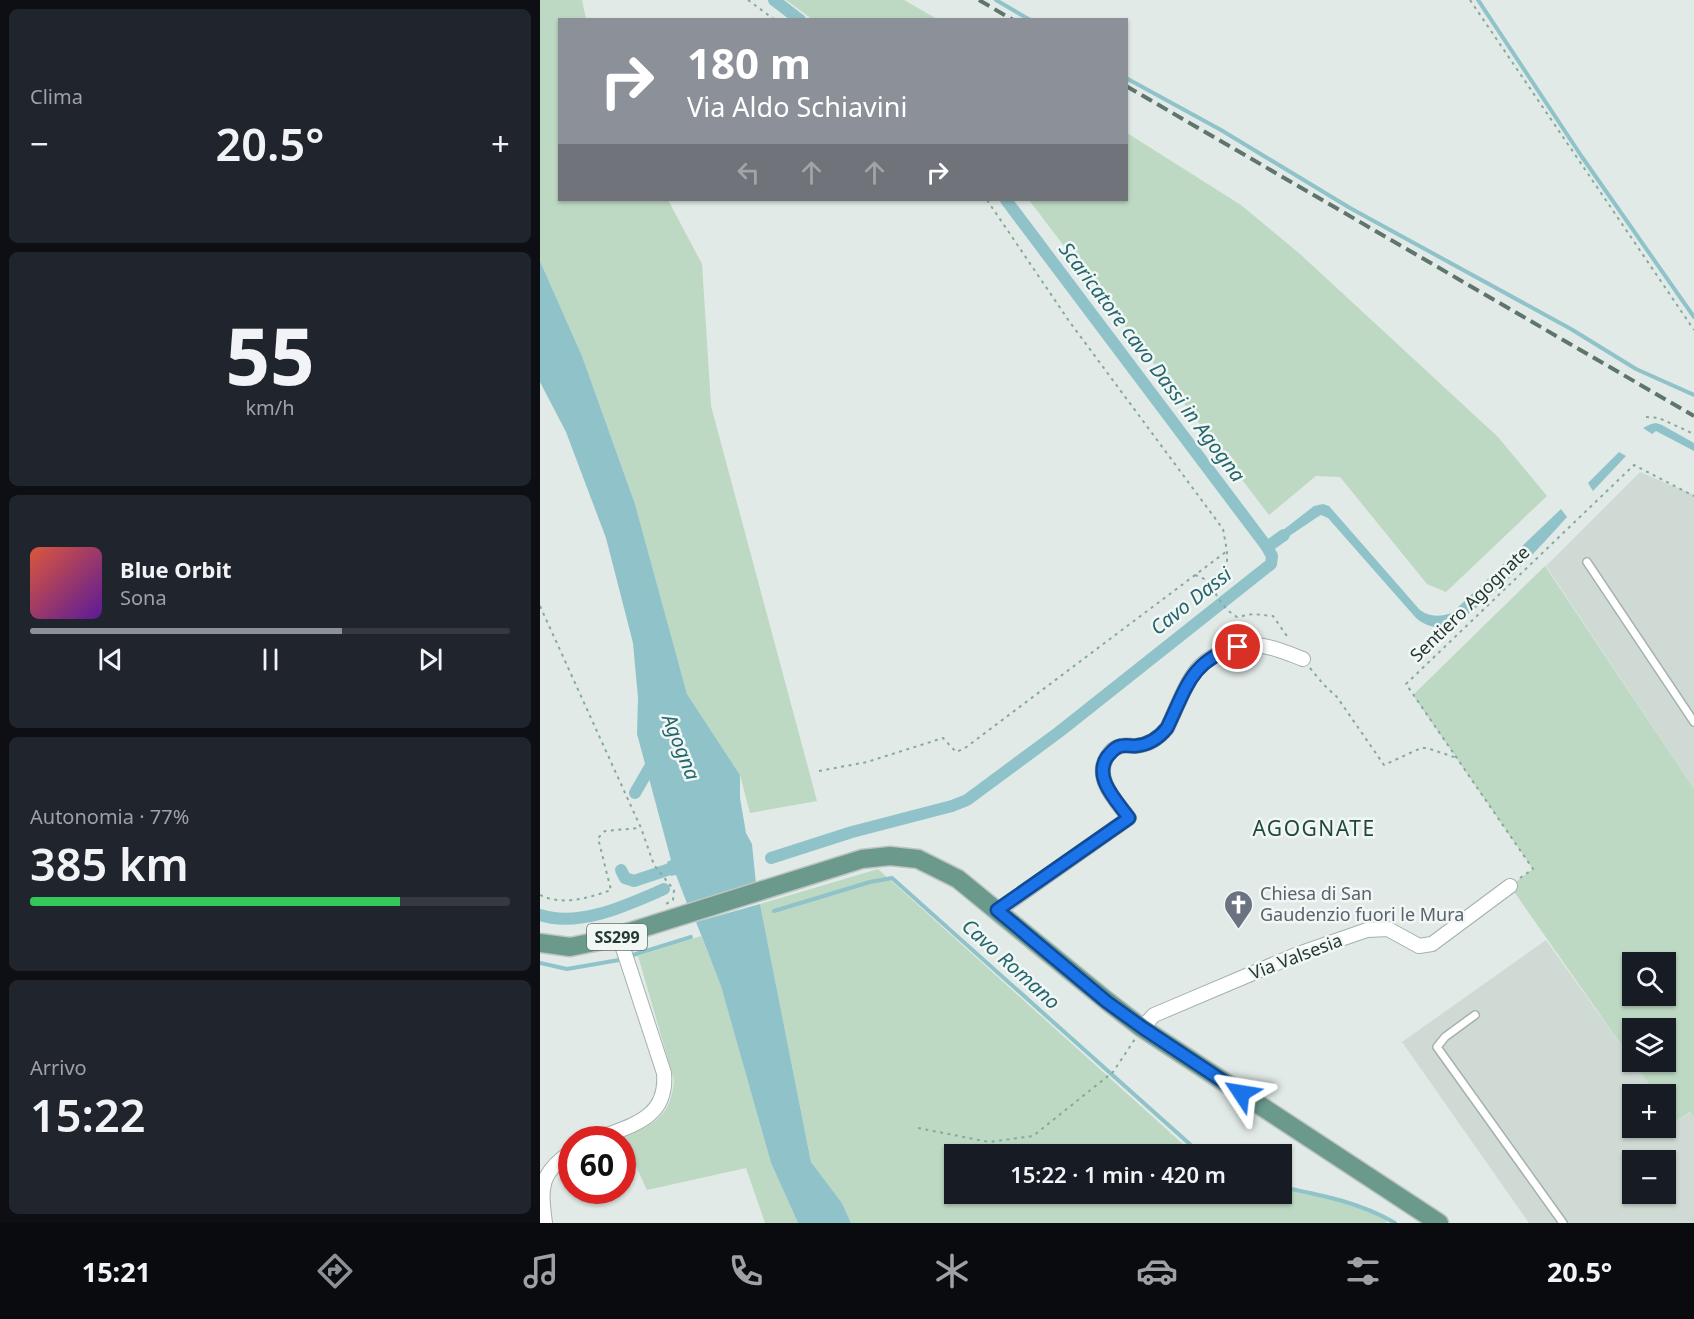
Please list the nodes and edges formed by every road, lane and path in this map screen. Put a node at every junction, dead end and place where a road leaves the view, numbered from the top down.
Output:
1 (748, 0) edge
2 (1470, 0) edge
3 (772, 18) edge
4 (988, 201) edge
5 (1694, 330) edge
6 (1646, 417) dead end
7 (1694, 434) edge
8 (1694, 495) edge
9 (1227, 551) junction
10 (1587, 562) dead end
11 (1195, 576) junction
12 (1209, 581) junction
13 (1222, 604) dead end
14 (540, 606) edge
15 (1303, 659) dead end
16 (1321, 683) dead end
17 (1694, 722) edge
18 (1457, 758) junction
19 (819, 771) dead end
20 (640, 828) junction
21 (1510, 886) joint
22 (540, 895) edge
23 (658, 908) dead end
24 (997, 910) junction
25 (620, 936) junction
26 (540, 943) edge
27 (1475, 1015) dead end
28 (1143, 1028) junction
29 (630, 1126) edge
30 (918, 1128) dead end
31 (558, 1161) edge
32 (544, 1223) edge
33 (1439, 1223) edge
34 (1563, 1223) edge

1 - 3 path
2 - 5 path
4 - 9 path
6 - 7 path
8 - 18 path, Sentiero Agognate
9 - 11 path
9 - 12 path
10 - 17 lane
11 - 12 path
11 - 19 path
12 - 13 path
14 - 20 path
15 - 24 street
16 - 18 path
18 - 21 path, Sentiero Agognate
20 - 22 path
20 - 23 path
21 - 28 street, Via Valsesia
24 - 25 main road, SS299
24 - 28 main road, SS299
25 - 26 main road, SS299
25 - 29 street
27 - 34 lane
28 - 30 path
28 - 33 main road, SS299
31 - 32 street

